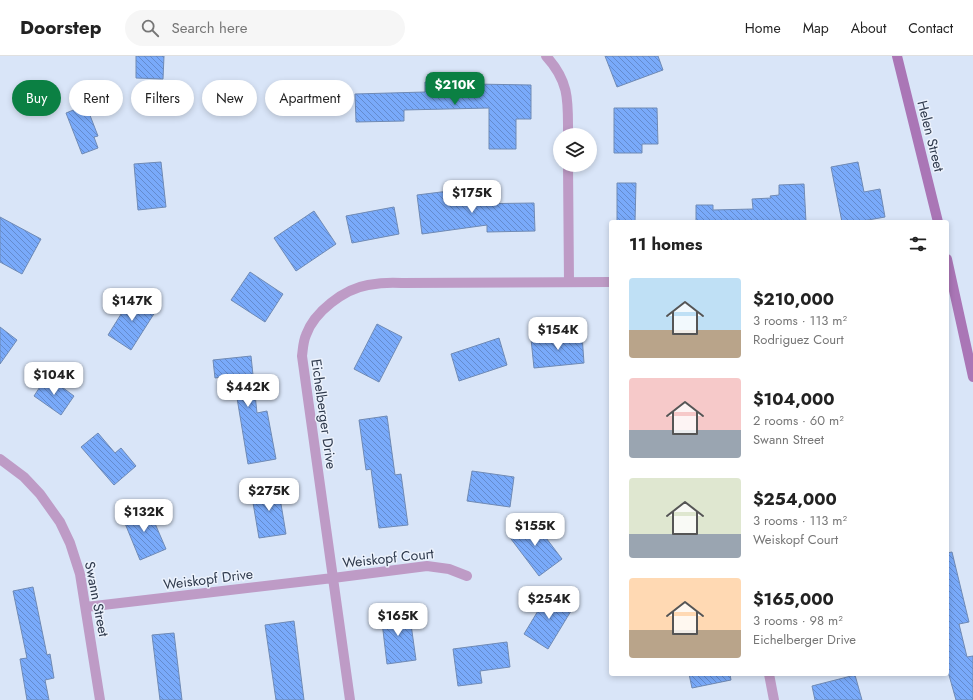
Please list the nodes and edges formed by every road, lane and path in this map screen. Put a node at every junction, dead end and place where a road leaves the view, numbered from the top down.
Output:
1 (546, 56) edge
2 (897, 56) edge
3 (568, 128) edge
4 (568, 172) edge
5 (938, 220) edge
6 (949, 268) edge
7 (569, 282) junction
8 (609, 282) edge
9 (973, 377) edge
10 (0, 459) edge
11 (467, 576) dead end
12 (333, 578) junction
13 (86, 607) junction
14 (769, 676) edge
15 (100, 700) edge
16 (350, 700) edge
17 (774, 700) edge

1 - 3 street
2 - 5 street, Helen Street
4 - 7 street
6 - 9 street
7 - 8 street, Eichelberger Drive
7 - 12 street, Eichelberger Drive
10 - 13 street, Swann Street
11 - 12 street, Weiskopf Court
12 - 13 street, Weiskopf Drive
12 - 16 street, Eichelberger Drive
13 - 15 street, Swann Street
14 - 17 street

